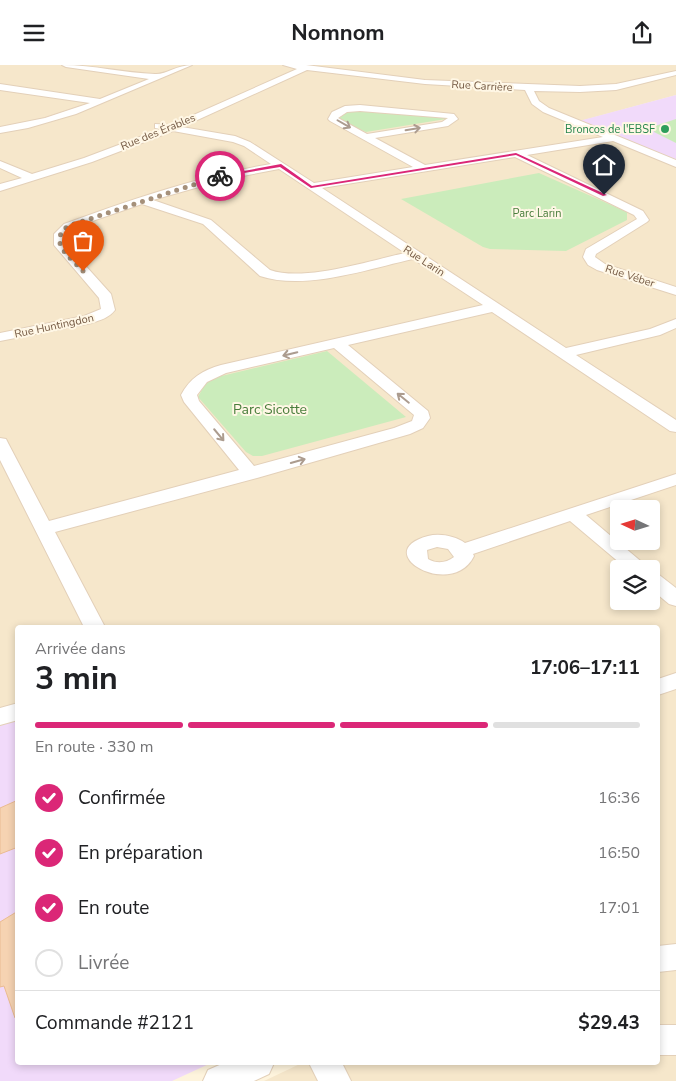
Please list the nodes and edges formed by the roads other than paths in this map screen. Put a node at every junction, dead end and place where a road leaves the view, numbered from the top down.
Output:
1 (66, 65) edge
2 (188, 65) edge
3 (290, 65) edge
4 (308, 66) edge
5 (410, 69) dead end
6 (676, 73) edge
7 (158, 77) junction
8 (394, 79) junction
9 (0, 87) edge
10 (528, 88) junction
11 (100, 101) junction
12 (0, 124) edge
13 (158, 125) junction
14 (21, 127) junction
15 (172, 128) junction
16 (0, 130) edge
17 (365, 137) junction
18 (614, 138) junction
19 (516, 154) junction
20 (0, 164) edge
21 (676, 164) edge
22 (281, 166) junction
23 (424, 169) junction
24 (21, 173) junction
25 (32, 178) junction
26 (0, 179) edge
27 (311, 187) junction
28 (0, 188) edge
29 (144, 201) junction
30 (415, 255) junction
31 (676, 291) edge
32 (494, 307) junction
33 (676, 323) edge
34 (0, 337) edge
35 (337, 343) junction
36 (564, 353) junction
37 (676, 427) edge
38 (0, 443) edge
39 (251, 474) junction
40 (676, 479) edge
41 (574, 515) junction
42 (43, 529) junction
43 (462, 551) dead end
44 (629, 560) edge
45 (660, 586) edge
46 (676, 599) edge
47 (93, 625) edge
48 (676, 681) edge
49 (660, 686) edge
50 (15, 712) edge
51 (0, 717) edge
52 (676, 957) edge
53 (660, 959) edge
54 (660, 1040) edge
55 (676, 1040) edge
56 (254, 1065) edge
57 (326, 1065) edge
58 (219, 1081) edge
59 (335, 1081) edge

1 - 7 street
2 - 7 street
3 - 4 street, Rue Carrière
3 - 13 street, Rue des Érables
4 - 8 street, Rue Carrière
4 - 15 street, Rue des Érables
5 - 8 street
6 - 10 street, Rue Carrière
7 - 11 street
8 - 10 street, Rue Carrière
9 - 11 street
10 - 18 street
11 - 14 street
12 - 14 street
13 - 15 street, Rue Larin
13 - 24 street, Rue des Érables
14 - 16 street
15 - 22 street, Rue Larin
15 - 25 street, Rue des Érables
17 -> 17 street
17 - 23 street
18 - 19 street
18 - 21 street
19 - 23 street
19 - 31 street, Rue Véber
20 - 24 street
22 - 27 street, Rue Larin
22 - 29 street, Rue Huntingdon
23 - 27 street
24 - 25 street
24 - 26 street, Rue des Érables
25 - 28 street, Rue des Érables
27 - 30 street, Rue Larin
29 - 30 street
29 - 34 street, Rue Huntingdon
30 - 32 street, Rue Larin
32 - 35 street
32 - 36 street, Rue Larin
33 - 36 street
35 -> 39 street
39 -> 35 street
36 - 37 street, Rue Larin
38 - 42 street
39 - 42 street
40 - 41 street
41 - 43 street
41 - 44 street
42 - 47 street
45 - 46 street
48 - 49 street
50 - 51 street
52 - 53 street
54 - 55 street
56 - 58 street
57 - 59 street

